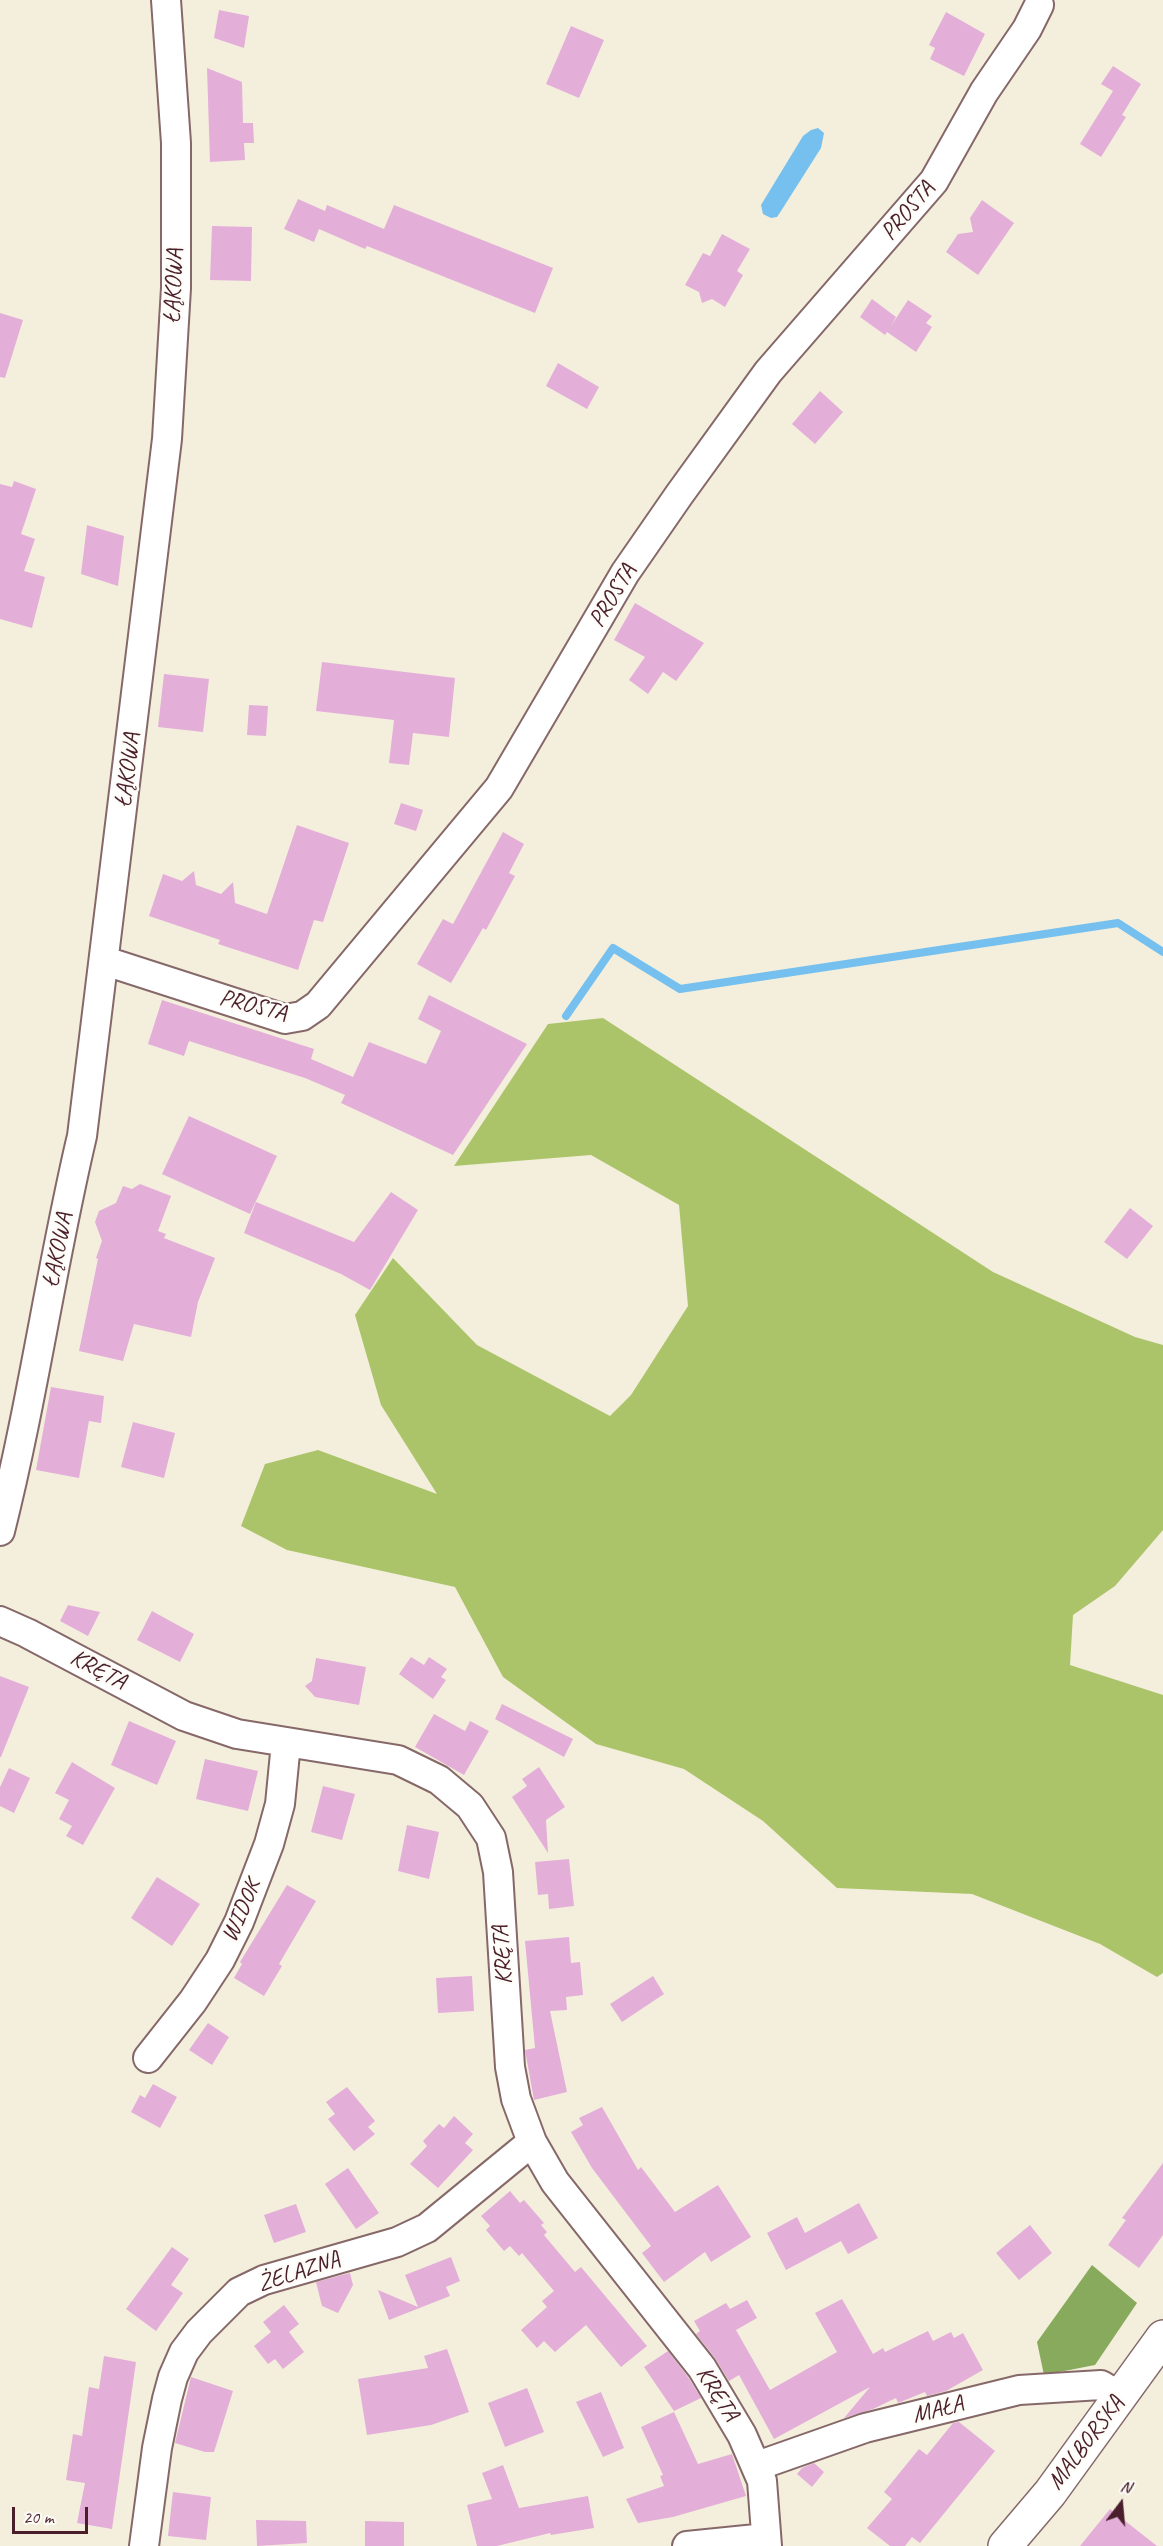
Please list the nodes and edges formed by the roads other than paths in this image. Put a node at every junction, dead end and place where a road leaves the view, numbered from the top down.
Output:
1 (166, 0) edge
2 (1039, 5) dead end
3 (105, 961) junction
4 (0, 1530) edge
5 (0, 1621) edge
6 (286, 1743) junction
7 (148, 2058) dead end
8 (532, 2142) junction
9 (1163, 2337) edge
10 (1121, 2397) junction
11 (757, 2466) junction
12 (767, 2542) edge
13 (144, 2546) edge
14 (687, 2546) edge
15 (1005, 2546) edge

1 - 3 street, ŁĄKOWA
2 - 3 street, PROSTA
3 - 4 street, ŁĄKOWA
5 - 6 street, KRĘTA
6 - 7 street, WIDOK
6 - 8 street, KRĘTA
8 - 11 street, KRĘTA
8 - 13 street, ŻELAZNA
9 - 10 street, MALBORSKA
10 - 11 street, MAŁA
10 - 15 street, MALBORSKA
11 - 12 street, KRĘTA
12 - 14 street

